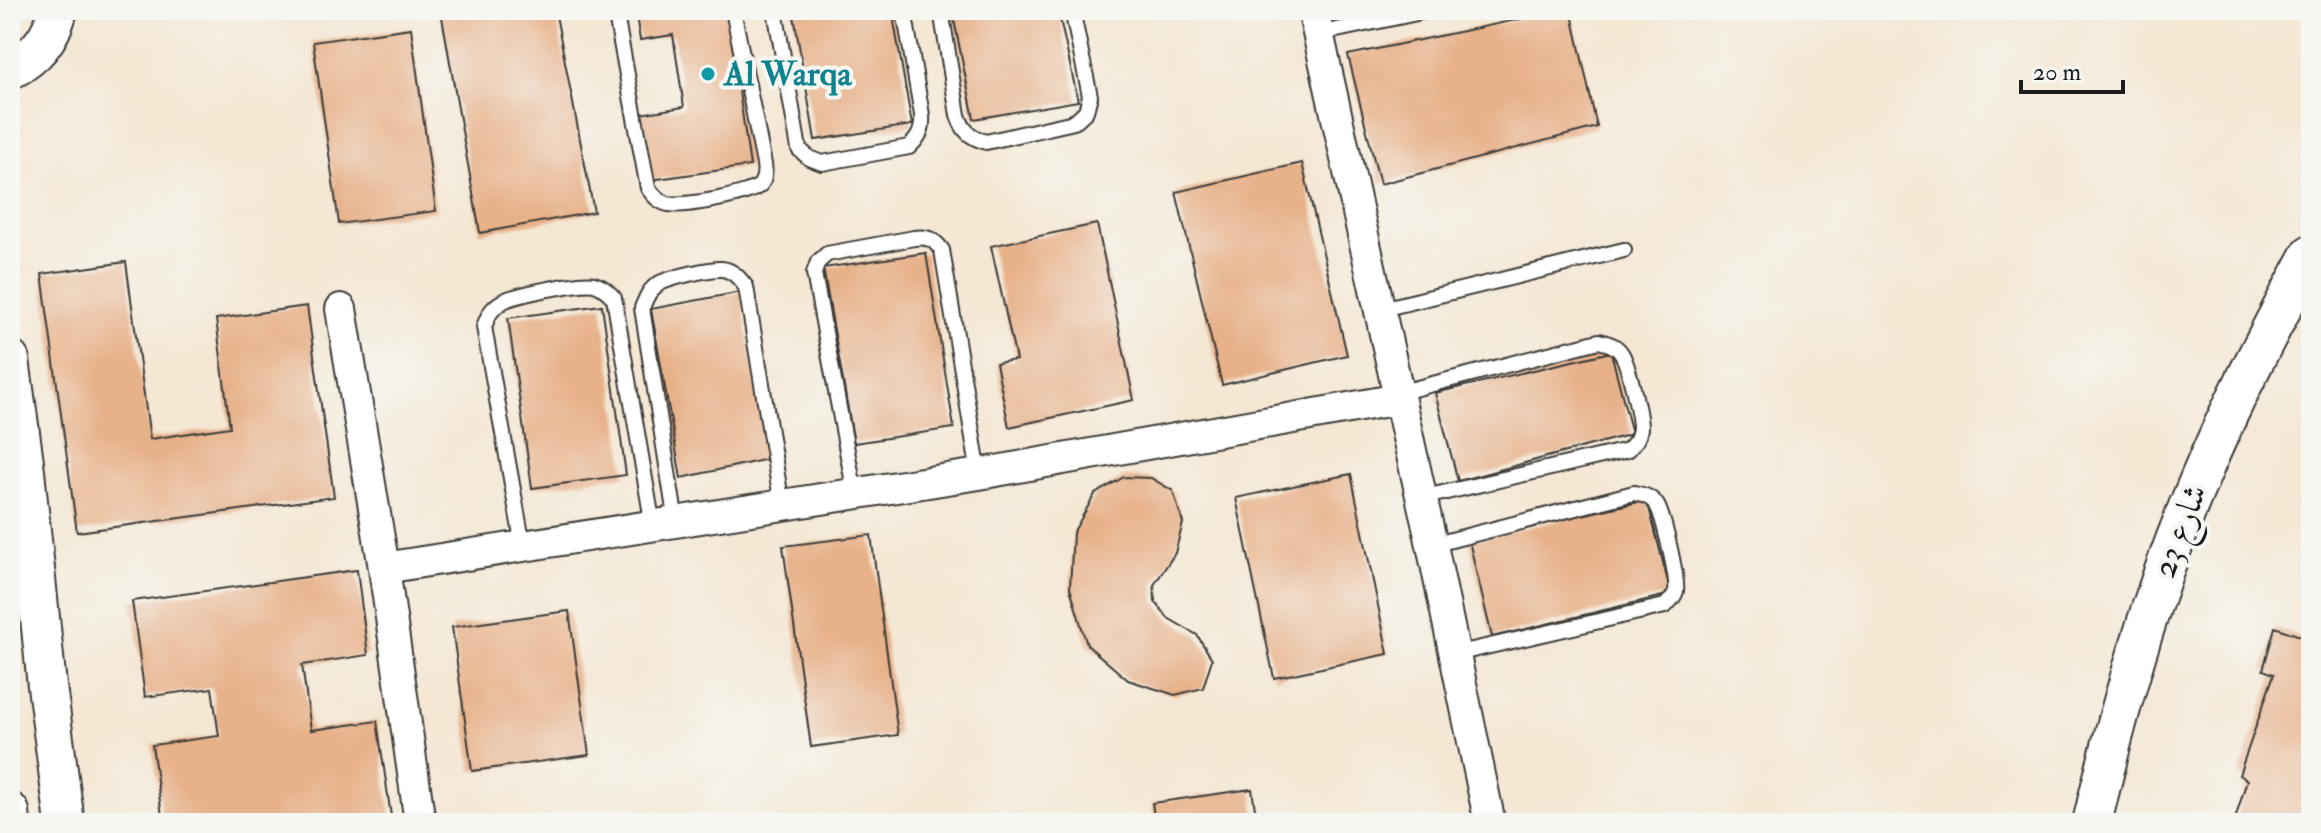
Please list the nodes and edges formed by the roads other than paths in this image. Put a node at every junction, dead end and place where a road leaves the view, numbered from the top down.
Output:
1 (615, 10) edge
2 (733, 10) edge
3 (775, 10) edge
4 (904, 10) edge
5 (941, 10) edge
6 (1072, 10) edge
7 (1431, 10) edge
8 (63, 14) edge
9 (1316, 22) edge
10 (14, 76) edge
11 (1624, 250) dead end
12 (2311, 254) edge
13 (341, 309) dead end
14 (1378, 310) junction
15 (10, 360) edge
16 (1399, 396) junction
17 (979, 474) junction
18 (855, 494) junction
19 (1421, 498) junction
20 (782, 505) junction
21 (665, 524) junction
22 (1432, 545) junction
23 (523, 546) junction
24 (384, 568) junction
25 (1455, 654) junction
26 (10, 812) edge
27 (11, 823) edge
28 (65, 823) edge
29 (420, 823) edge
30 (1490, 823) edge
31 (2092, 823) edge

1 - 2 lane
3 - 4 lane
5 - 6 lane
7 - 9 lane
8 - 10 street
9 - 14 street
11 - 14 lane
12 - 31 street, شارع 23
13 - 24 street
14 - 16 street
15 - 28 street
16 - 17 street
16 - 19 street
16 - 19 lane
17 - 18 street
17 - 18 lane
18 - 20 street
19 - 22 street
20 - 21 street
20 - 21 lane
21 - 23 street
21 - 23 lane
22 - 25 street
22 - 25 lane
23 - 24 street
24 - 29 street
25 - 30 street
26 - 27 street

